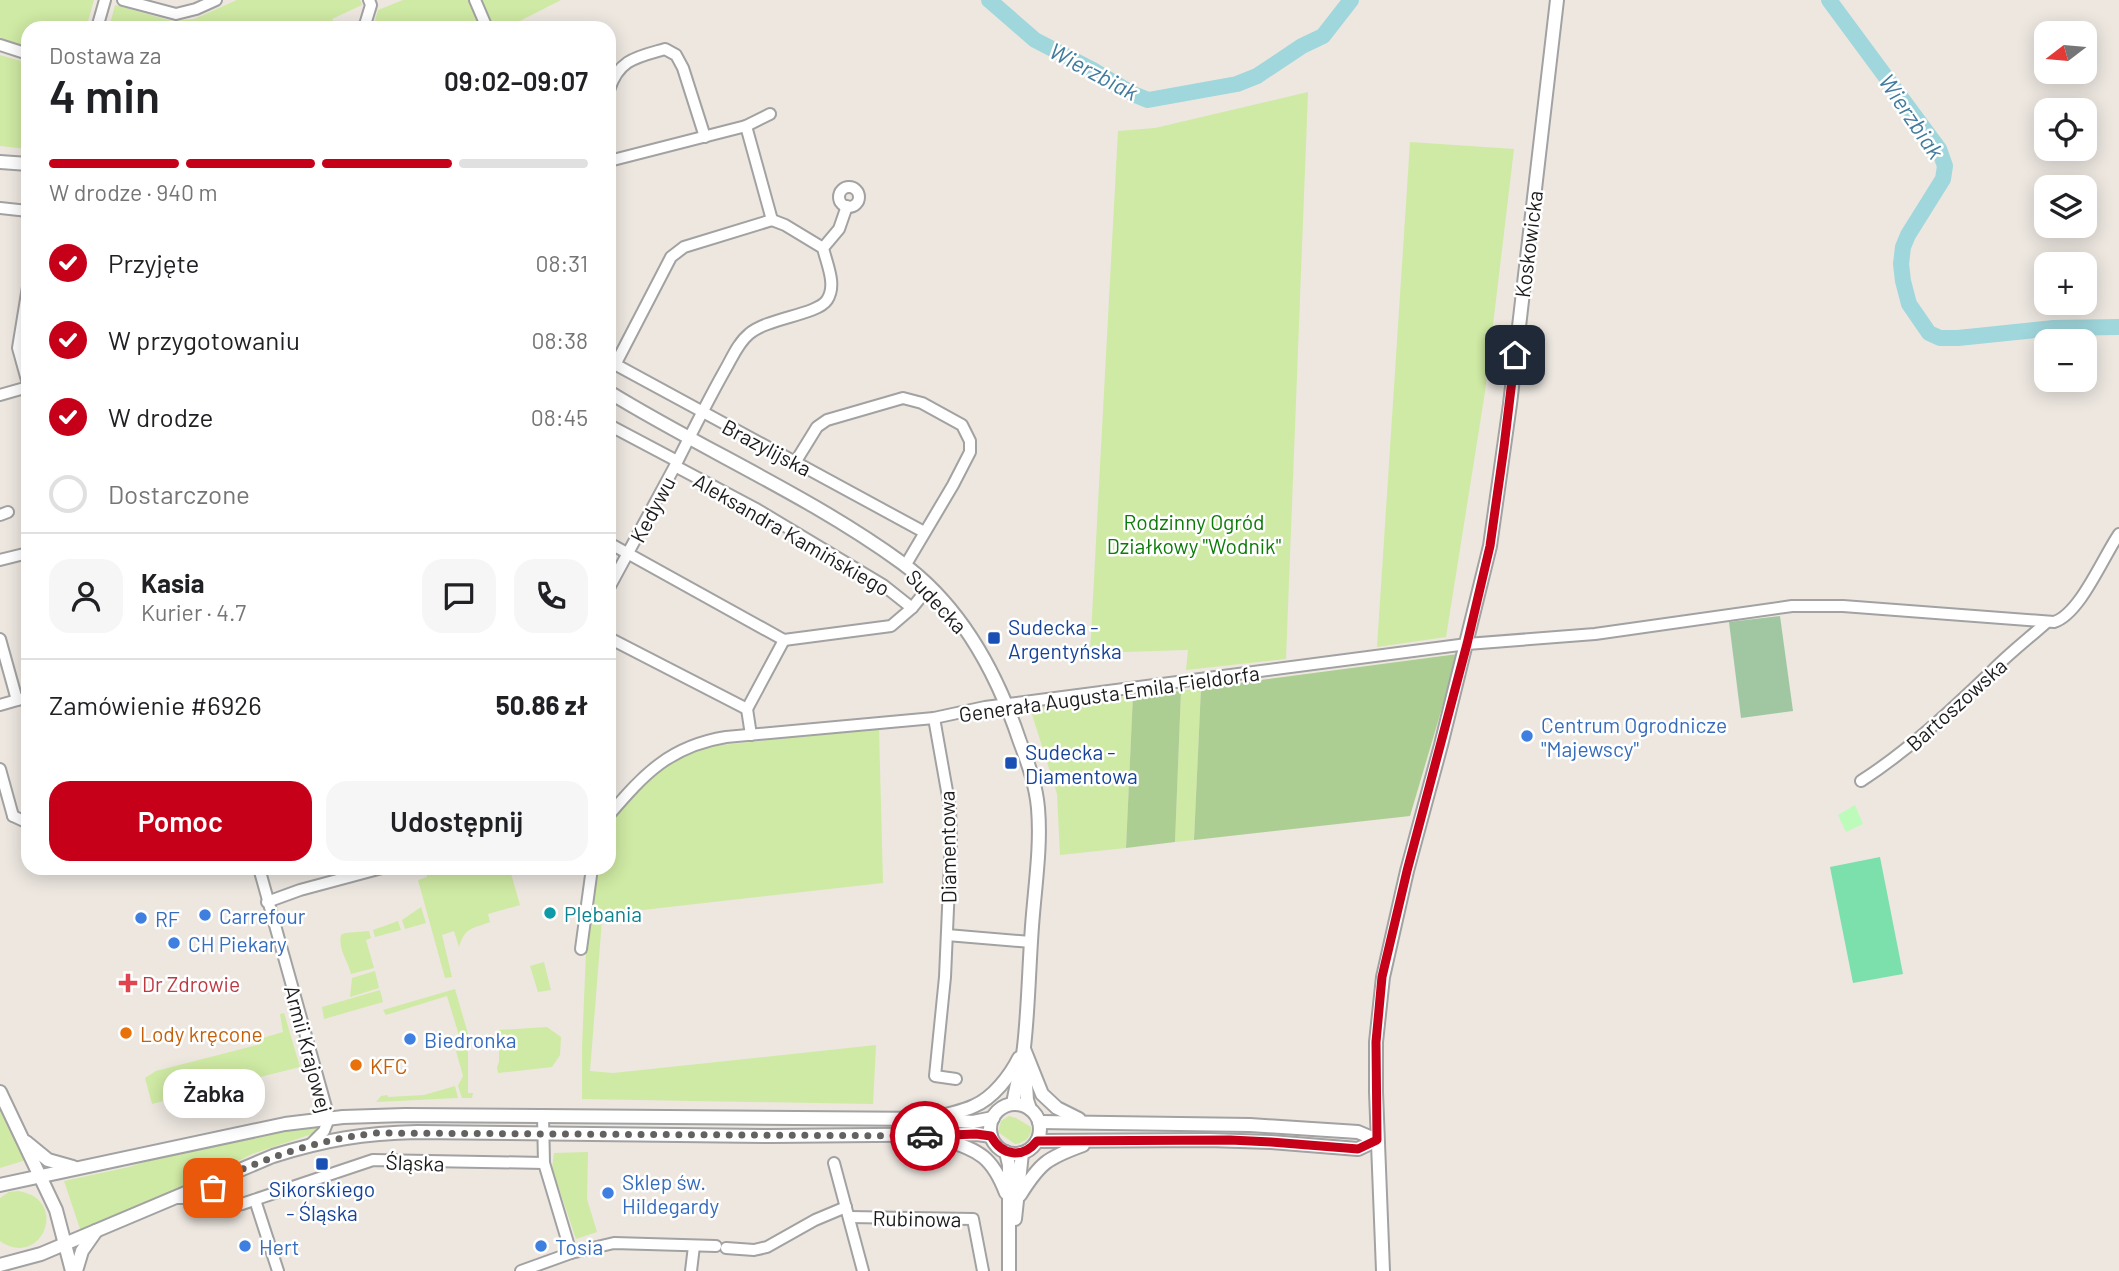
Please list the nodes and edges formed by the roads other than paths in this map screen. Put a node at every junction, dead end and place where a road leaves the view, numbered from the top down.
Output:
1 (105, 0) edge
2 (123, 0) edge
3 (216, 0) edge
4 (475, 0) edge
5 (1557, 0) edge
6 (374, 2) edge
7 (99, 21) edge
8 (367, 21) edge
9 (484, 21) edge
10 (0, 46) edge
11 (21, 52) edge
12 (616, 75) edge
13 (770, 114) dead end
14 (746, 126) junction
15 (705, 137) junction
16 (616, 159) edge
17 (0, 162) edge
18 (21, 164) edge
19 (847, 206) dead end
20 (0, 208) edge
21 (21, 210) edge
22 (772, 220) junction
23 (823, 248) junction
24 (21, 330) edge
25 (616, 356) edge
26 (21, 359) edge
27 (616, 365) edge
28 (21, 388) edge
29 (0, 395) edge
30 (616, 396) edge
31 (702, 413) junction
32 (616, 429) edge
33 (690, 437) junction
34 (796, 461) junction
35 (676, 464) junction
36 (924, 532) junction
37 (2119, 534) edge
38 (616, 547) edge
39 (627, 554) junction
40 (21, 555) edge
41 (0, 561) edge
42 (905, 566) junction
43 (616, 575) edge
44 (929, 587) junction
45 (912, 608) junction
46 (2046, 622) junction
47 (0, 639) edge
48 (784, 640) junction
49 (616, 642) edge
50 (1467, 644) junction
51 (21, 696) edge
52 (21, 699) edge
53 (0, 705) edge
54 (1007, 705) junction
55 (747, 709) junction
56 (934, 718) junction
57 (751, 735) junction
58 (0, 769) edge
59 (1861, 780) dead end
60 (616, 807) edge
61 (13, 816) junction
62 (0, 820) edge
63 (21, 820) edge
64 (260, 875) edge
65 (356, 875) edge
66 (592, 875) edge
67 (267, 902) junction
68 (947, 935) junction
69 (1031, 942) junction
70 (581, 949) dead end
71 (1024, 1048) junction
72 (956, 1079) dead end
73 (0, 1092) edge
74 (1013, 1104) junction
75 (1030, 1109) junction
76 (544, 1116) junction
77 (1376, 1116) junction
78 (329, 1118) junction
79 (993, 1118) junction
80 (933, 1119) junction
81 (1083, 1121) junction
82 (1039, 1122) junction
83 (1358, 1132) junction
84 (544, 1133) junction
85 (933, 1136) junction
86 (991, 1136) junction
87 (23, 1140) junction
88 (1377, 1140) junction
89 (1037, 1141) junction
90 (1093, 1141) junction
91 (311, 1144) junction
92 (1358, 1149) junction
93 (1006, 1152) junction
94 (1022, 1153) junction
95 (544, 1163) junction
96 (834, 1163) dead end
97 (75, 1168) junction
98 (1378, 1170) junction
99 (40, 1175) junction
100 (216, 1180) junction
101 (0, 1185) edge
102 (169, 1200) junction
103 (255, 1200) junction
104 (1014, 1200) junction
105 (210, 1210) junction
106 (847, 1212) junction
107 (98, 1230) junction
108 (65, 1244) junction
109 (694, 1246) junction
110 (571, 1253) junction
111 (0, 1265) edge
112 (74, 1271) edge
113 (278, 1271) edge
114 (521, 1271) edge
115 (691, 1271) edge
116 (863, 1271) edge
117 (983, 1271) edge
118 (1009, 1271) edge
119 (1383, 1271) edge

1 - 7 street
2 - 3 street
4 - 9 street
5 - 50 street, Koskowicka
6 - 8 street
10 - 11 street
12 - 15 street
13 - 14 street
14 - 15 street
14 - 22 street
15 - 16 street
17 - 18 street
19 - 23 street
20 - 21 street
22 - 23 street
22 - 25 street
23 - 31 street, Aleksandra Kamińskiego
24 - 26 street
27 - 31 street, Brazylijska
28 - 29 street
30 - 33 street, Sudecka
31 - 33 street, Aleksandra Kamińskiego
31 - 34 street, Brazylijska
32 - 35 street, Aleksandra Kamińskiego
33 - 35 street, Aleksandra Kamińskiego
33 - 42 street, Sudecka
34 - 36 street, Brazylijska
34 - 36 street
35 - 39 street, Kedywu
35 - 45 street, Aleksandra Kamińskiego
36 - 42 street
37 - 46 street, Bartoszowska
38 - 39 street
39 - 43 street, Kedywu
39 - 48 street
40 - 41 street
42 - 44 street, Sudecka
44 - 45 street
44 - 54 street, Sudecka
45 - 48 street
46 - 50 street, Generała Augusta Emila Fieldorfa
46 - 59 street, Bartoszowska
47 - 51 street
48 - 55 street
49 - 55 street
50 - 54 street, Generała Augusta Emila Fieldorfa
50 - 77 street, Koskowicka
52 - 53 street
54 - 56 street, Generała Augusta Emila Fieldorfa
54 - 69 street, Sudecka
55 - 57 street
56 - 57 street, Generała Augusta Emila Fieldorfa
56 - 68 street, Diamentowa
57 - 60 street, Generała Augusta Emila Fieldorfa
58 - 61 street
61 - 62 street
61 - 63 street
64 - 67 street, Armii Krajowej
65 - 67 street
66 - 70 street
67 - 78 street, Armii Krajowej
68 - 69 street
68 - 72 street, Diamentowa
69 - 71 street, Sudecka
71 - 74 street, Sudecka
71 - 75 street, Sudecka
71 - 80 street
71 - 81 street
73 - 87 street
74 - 75 street
74 - 79 street
75 - 82 street
76 - 78 street
76 - 80 street
76 - 84 street
77 - 83 street
77 - 88 street, Koskowicka
78 - 91 street, Armii Krajowej
78 - 97 street
79 - 80 street
79 - 86 street
81 - 82 street
81 - 83 street
82 - 89 street
83 - 88 street
84 - 85 street
84 - 91 street
84 - 95 street
85 - 86 street
85 - 104 street
86 - 93 street
87 - 97 street
87 - 99 street
88 - 92 street
88 - 98 street, Koskowicka
89 - 90 street
89 - 94 street
90 - 92 street
90 - 104 street
91 - 100 street
92 - 98 street
93 - 94 street
93 - 104 street
94 - 104 street
95 - 103 street, Śląska
95 - 110 street
96 - 106 street
97 - 99 street
98 - 119 street, Koskowicka
99 - 101 street
99 - 108 street
100 - 102 street
100 - 105 street
102 - 105 street
102 - 107 street
103 - 105 street, Śląska
103 - 113 street
104 - 118 street
106 - 109 street
106 - 116 street
106 - 117 street, Rubinowa
107 - 108 street
107 - 112 street
108 - 111 street
108 - 112 street
109 - 110 street
109 - 115 street
110 - 114 street

